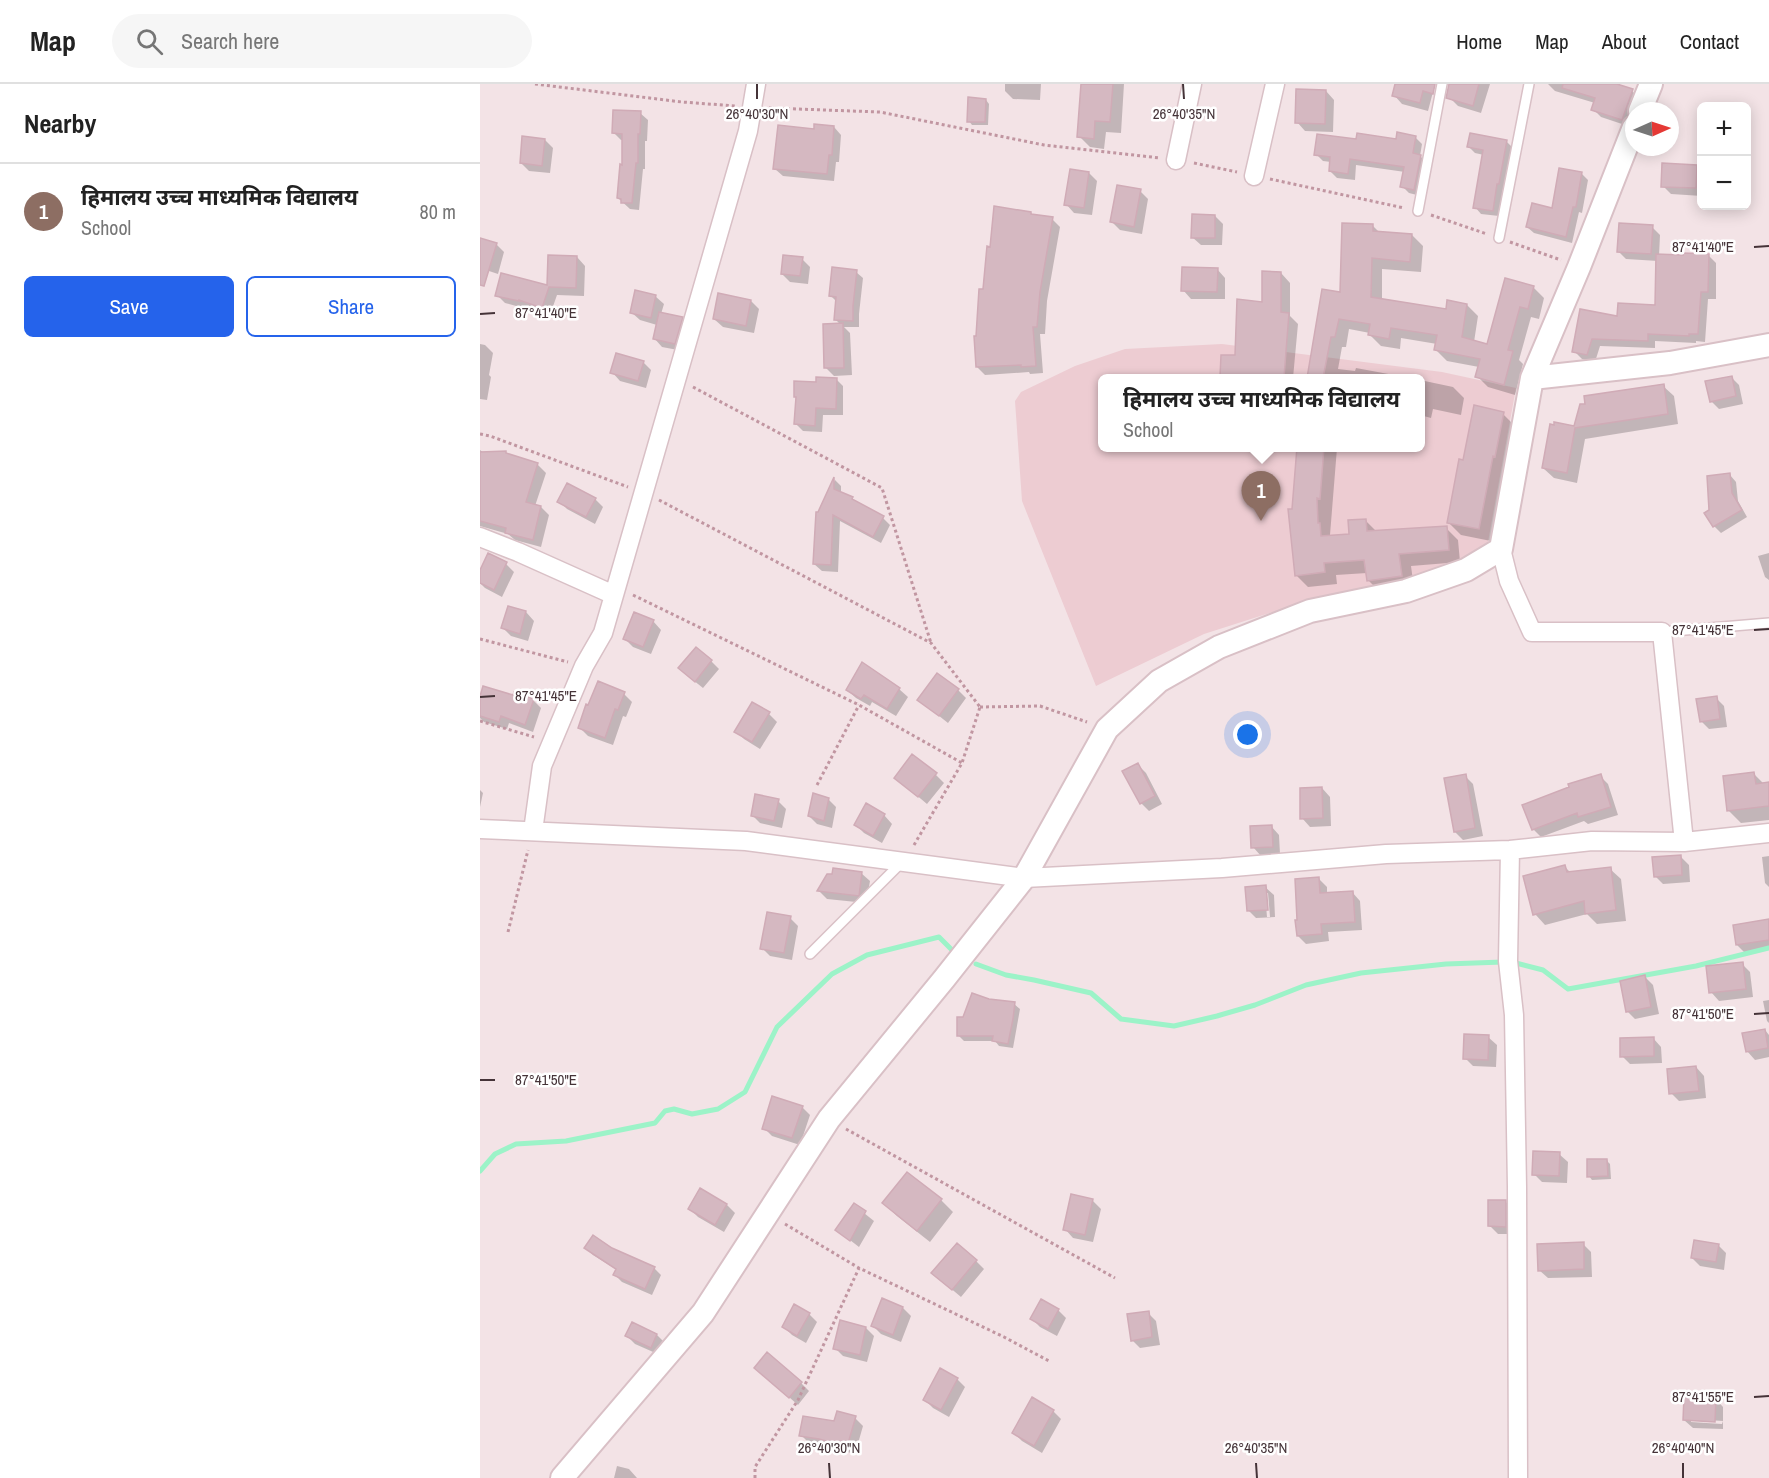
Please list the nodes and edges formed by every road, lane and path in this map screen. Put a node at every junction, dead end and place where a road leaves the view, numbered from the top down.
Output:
1 (535, 84) edge
2 (756, 84) edge
3 (1192, 84) edge
4 (1275, 84) edge
5 (1442, 84) edge
6 (1529, 84) edge
7 (1651, 84) edge
8 (1644, 102) edge
9 (752, 107) junction
10 (1625, 150) edge
11 (1176, 160) junction
12 (1254, 176) junction
13 (1418, 211) junction
14 (1499, 238) junction
15 (1580, 267) junction
16 (1769, 345) edge
17 (677, 378) junction
18 (1532, 378) junction
19 (480, 434) edge
20 (645, 493) junction
21 (480, 537) edge
22 (1501, 549) junction
23 (615, 591) junction
24 (1768, 623) edge
25 (1662, 632) junction
26 (1769, 634) edge
27 (480, 639) edge
28 (931, 643) junction
29 (584, 666) junction
30 (859, 705) junction
31 (980, 707) junction
32 (480, 721) edge
33 (1107, 729) junction
34 (553, 743) junction
35 (963, 763) junction
36 (817, 785) dead end
37 (480, 829) edge
38 (533, 831) junction
39 (1769, 834) edge
40 (1684, 842) junction
41 (1510, 850) junction
42 (904, 861) junction
43 (1024, 878) junction
44 (508, 932) dead end
45 (810, 954) dead end
46 (829, 1119) junction
47 (768, 1214) junction
48 (859, 1268) junction
49 (1116, 1278) dead end
50 (1049, 1361) dead end
51 (562, 1478) edge
52 (755, 1478) edge
53 (1518, 1478) edge

1 - 9 path
2 - 9 street
3 - 11 street
4 - 12 street
5 - 13 lane
6 - 14 lane
7 - 8 street
9 - 11 path
9 - 17 street
10 - 15 street
11 - 12 path
12 - 13 path
13 - 14 path
14 - 15 path
15 - 18 street
16 - 18 street
17 - 20 street
17 - 28 path
18 - 22 street
19 - 20 path
20 - 23 street
20 - 28 path
21 - 23 street
22 - 25 street
22 - 33 street
23 - 29 street
23 - 30 path
24 - 25 lane
24 - 26 lane
25 - 40 street
27 - 29 path
28 - 31 path
29 - 34 street
30 - 35 path
30 - 36 path
31 - 33 path
31 - 35 path
32 - 34 path
33 - 43 street
34 - 38 street
35 - 42 path
37 - 38 street
38 - 42 street
38 - 44 path
39 - 40 street
40 - 41 street
41 - 43 street
41 - 53 street
42 - 43 street
42 - 45 lane
43 - 46 street
46 - 47 street
46 - 49 path
47 - 48 path
47 - 51 street
48 - 50 path
48 - 52 path

